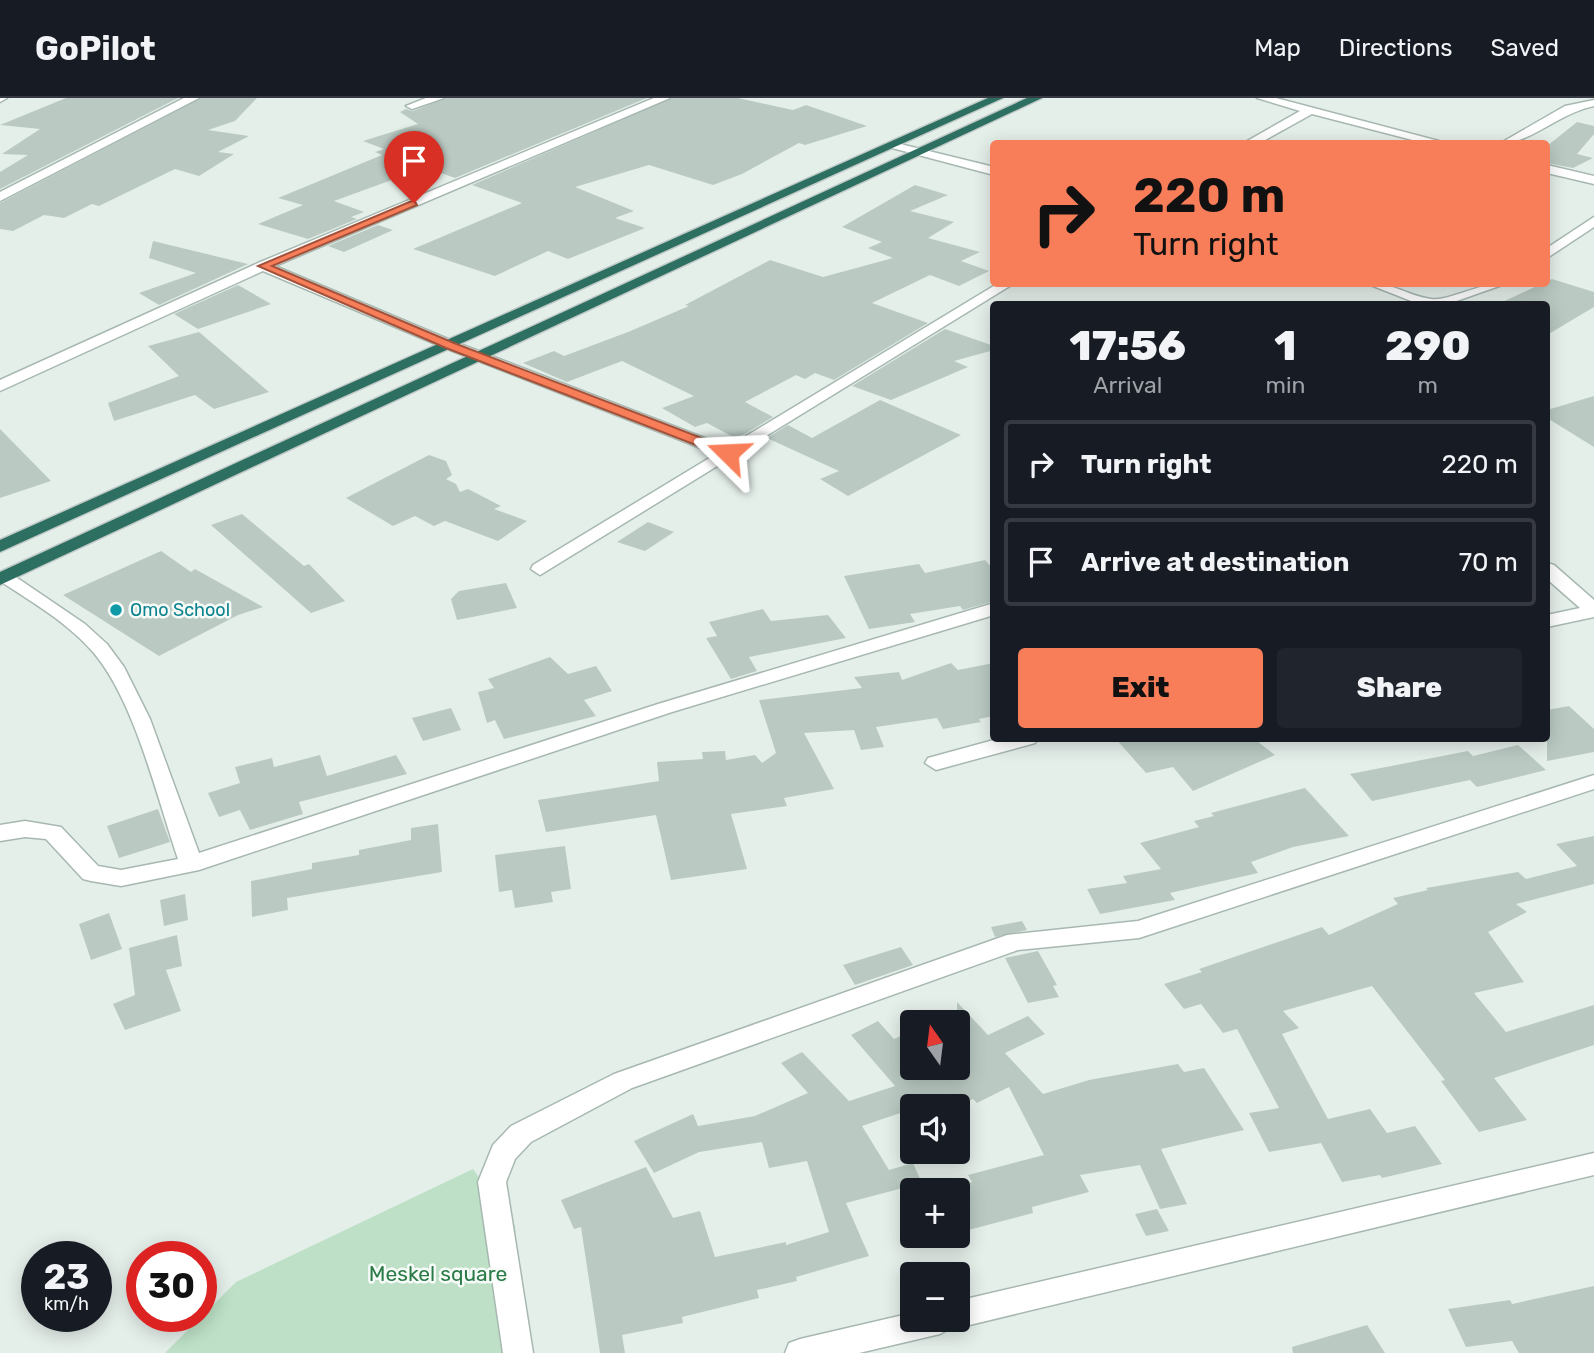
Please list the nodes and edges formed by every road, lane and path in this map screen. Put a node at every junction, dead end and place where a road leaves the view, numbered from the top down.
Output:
1 (193, 98) edge
2 (438, 98) edge
3 (664, 98) edge
4 (997, 98) edge
5 (1036, 98) edge
6 (1263, 98) edge
7 (1569, 98) edge
8 (1592, 103) edge
9 (412, 106) dead end
10 (1310, 110) junction
11 (1255, 140) edge
12 (1428, 140) edge
13 (1512, 140) edge
14 (896, 145) junction
15 (922, 152) junction
16 (990, 170) edge
17 (1550, 170) edge
18 (1594, 180) edge
19 (0, 197) edge
20 (1594, 221) edge
21 (1550, 252) edge
22 (263, 266) junction
23 (1001, 287) edge
24 (1384, 287) edge
25 (1488, 287) edge
26 (1424, 301) edge
27 (1443, 301) edge
28 (450, 345) junction
29 (480, 357) junction
30 (0, 386) edge
31 (728, 453) junction
32 (0, 547) edge
33 (540, 569) dead end
34 (1550, 572) edge
35 (3, 578) edge
36 (1594, 610) edge
37 (990, 611) edge
38 (1550, 620) edge
39 (1013, 742) edge
40 (936, 763) dead end
41 (1594, 782) edge
42 (0, 833) edge
43 (191, 864) junction
44 (1594, 1164) edge
45 (970, 1312) edge
46 (900, 1329) edge
47 (518, 1353) edge
48 (800, 1353) edge

1 - 19 street
2 - 9 street
3 - 22 street
4 - 14 highway
5 - 15 highway
6 - 10 street
7 - 8 street
8 - 13 street
10 - 11 street
10 - 12 street
14 - 15 street
14 - 28 highway
15 - 16 street
15 - 29 highway
17 - 18 street
20 - 21 street
22 - 28 street
22 - 30 street
23 - 31 street
24 - 26 street
25 - 27 street
28 - 29 street
28 - 32 highway
29 - 31 street
29 - 35 highway
31 - 33 street
34 - 36 street
35 - 43 street
36 - 38 street
37 - 43 street
39 - 40 street
41 - 47 street
42 - 43 street
44 - 45 street
46 - 48 street

